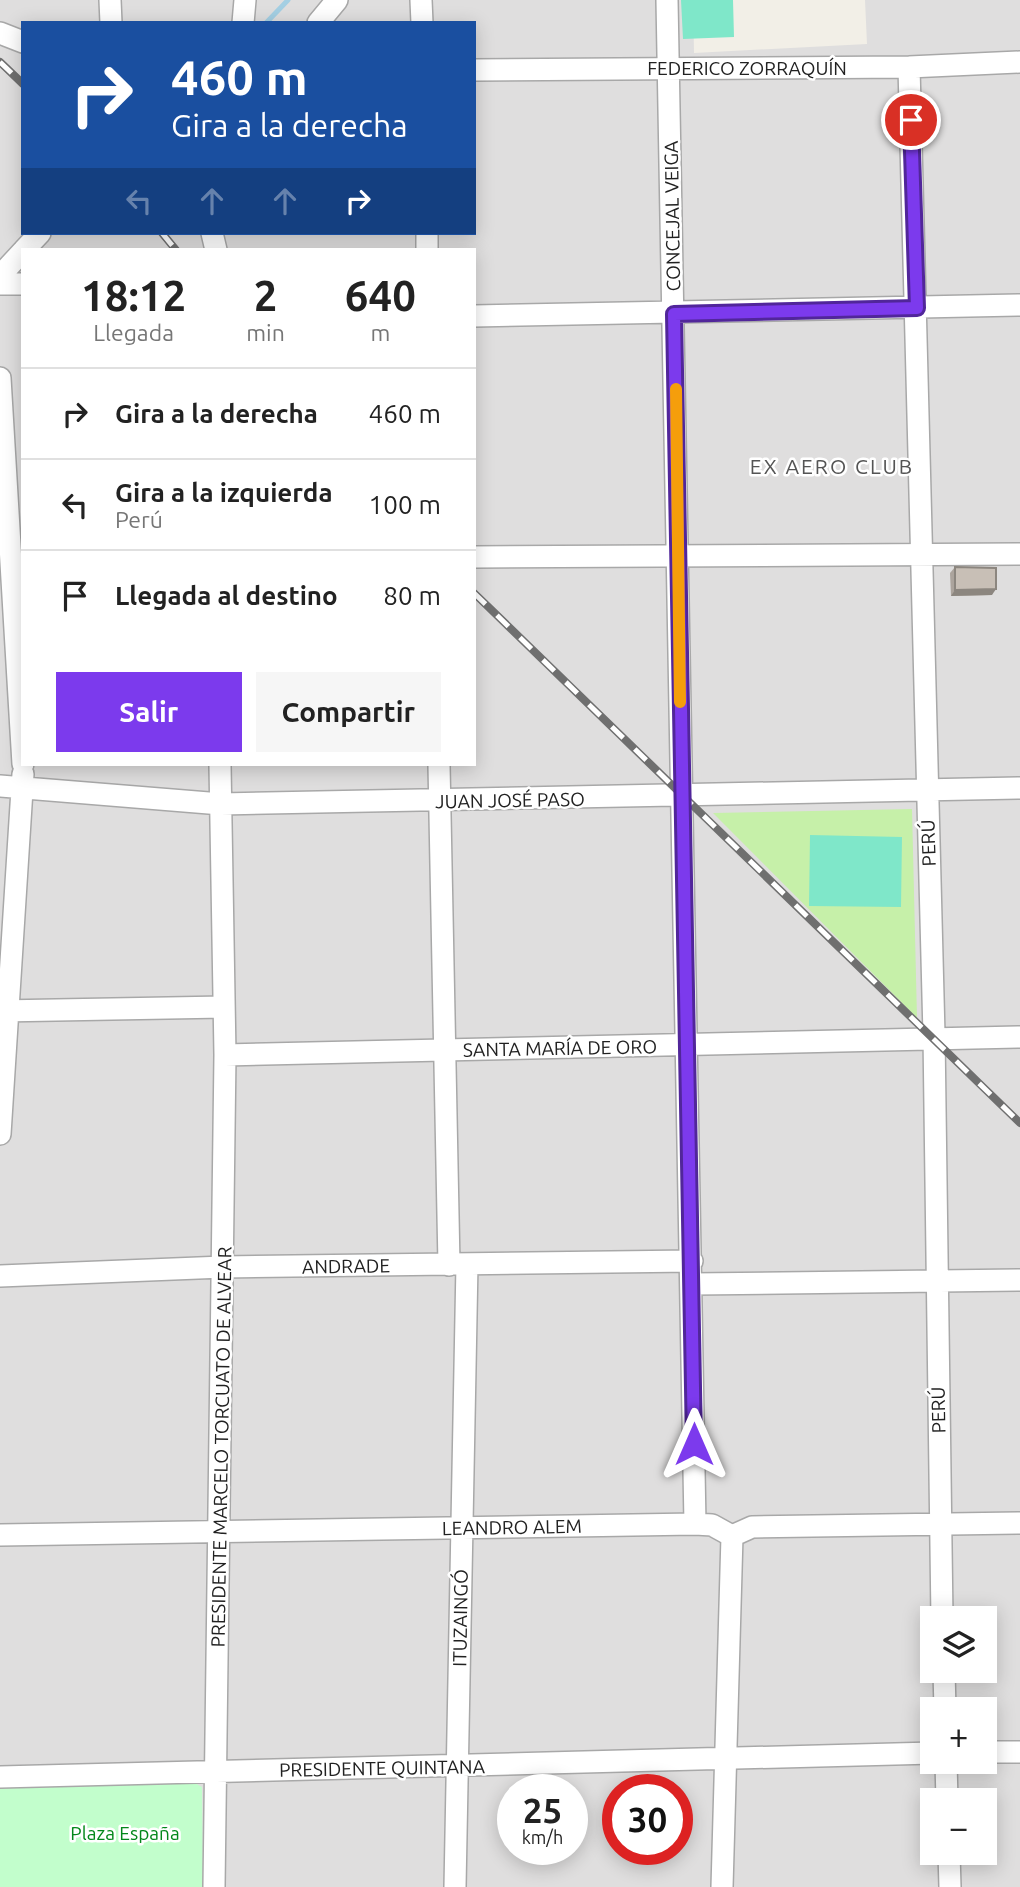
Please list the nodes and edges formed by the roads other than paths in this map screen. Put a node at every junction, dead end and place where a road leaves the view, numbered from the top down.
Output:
1 (110, 0) edge
2 (245, 0) edge
3 (337, 0) edge
4 (421, 0) edge
5 (667, 0) edge
6 (111, 21) edge
7 (243, 21) edge
8 (320, 21) edge
9 (422, 21) edge
10 (0, 33) edge
11 (21, 41) edge
12 (1020, 62) edge
13 (909, 67) junction
14 (670, 69) junction
15 (476, 70) edge
16 (38, 235) edge
17 (26, 248) edge
18 (21, 253) edge
19 (0, 276) edge
20 (0, 284) edge
21 (21, 284) edge
22 (1020, 305) edge
23 (917, 308) junction
24 (674, 314) junction
25 (476, 316) edge
26 (0, 377) edge
27 (1020, 554) edge
28 (921, 555) junction
29 (476, 557) edge
30 (680, 557) junction
31 (12, 562) edge
32 (21, 733) edge
33 (220, 766) edge
34 (439, 766) edge
35 (23, 771) edge
36 (0, 786) edge
37 (1020, 788) edge
38 (927, 790) junction
39 (681, 797) junction
40 (439, 801) junction
41 (220, 804) junction
42 (225, 1007) junction
43 (4, 1011) edge
44 (1020, 1037) edge
45 (934, 1040) junction
46 (687, 1045) junction
47 (444, 1050) junction
48 (225, 1055) junction
49 (0, 1134) edge
50 (692, 1261) junction
51 (458, 1265) junction
52 (223, 1268) junction
53 (0, 1276) edge
54 (1020, 1279) edge
55 (936, 1281) junction
56 (692, 1284) junction
57 (1020, 1523) edge
58 (695, 1524) junction
59 (940, 1524) junction
60 (462, 1528) junction
61 (220, 1532) junction
62 (0, 1535) edge
63 (732, 1536) junction
64 (942, 1606) edge
65 (997, 1752) edge
66 (1020, 1752) edge
67 (920, 1754) edge
68 (728, 1759) junction
69 (457, 1766) junction
70 (217, 1772) junction
71 (0, 1777) edge
72 (949, 1865) edge
73 (214, 1887) edge
74 (455, 1887) edge
75 (722, 1887) edge
76 (950, 1887) edge

1 - 6 street
2 - 7 street
3 - 8 street
4 - 9 street
5 - 14 street, CONCEJAL VEIGA
10 - 11 street
12 - 13 street, FEDERICO ZORRAQUÍN
13 - 14 street, FEDERICO ZORRAQUÍN
13 - 23 street, PERÚ
14 - 15 street, FEDERICO ZORRAQUÍN
14 - 24 street, CONCEJAL VEIGA
16 - 17 street
18 - 19 street
20 - 21 street
22 - 23 street
23 - 24 street
23 - 28 street, PERÚ
24 - 25 street
24 - 30 street, CONCEJAL VEIGA
26 - 31 street
27 - 28 street
28 - 30 street
28 - 38 street, PERÚ
29 - 30 street
30 - 39 street, CONCEJAL VEIGA
31 - 32 street
33 - 41 street, PRESIDENTE MARCELO TORCUATO DE ALVEAR
34 - 40 street, ITUZAINGÓ
35 - 36 street, JUAN JOSÉ PASO
35 - 41 street, JUAN JOSÉ PASO
35 - 43 street
37 - 38 street, JUAN JOSÉ PASO
38 - 39 street, JUAN JOSÉ PASO
38 - 45 street, PERÚ
39 - 40 street, JUAN JOSÉ PASO
39 - 46 street, CONCEJAL VEIGA
40 - 41 street, JUAN JOSÉ PASO
40 - 47 street, ITUZAINGÓ
41 - 42 street, PRESIDENTE MARCELO TORCUATO DE ALVEAR
42 - 43 street
42 - 48 street, PRESIDENTE MARCELO TORCUATO DE ALVEAR
43 - 49 street
44 - 45 street, SANTA MARÍA DE ORO
45 - 46 street, SANTA MARÍA DE ORO
45 - 55 street, PERÚ
46 - 47 street, SANTA MARÍA DE ORO
46 - 50 street, CONCEJAL VEIGA
47 - 48 street, SANTA MARÍA DE ORO
47 - 51 street, ITUZAINGÓ
48 - 52 street, PRESIDENTE MARCELO TORCUATO DE ALVEAR
50 - 51 street, ANDRADE
50 - 56 street, CONCEJAL VEIGA
51 - 52 street, ANDRADE
51 - 60 street, ITUZAINGÓ
52 - 53 street, ANDRADE
52 - 61 street, PRESIDENTE MARCELO TORCUATO DE ALVEAR
54 - 55 street
55 - 56 street
55 - 59 street, PERÚ
56 - 58 street, CONCEJAL VEIGA
57 - 59 street
58 - 60 street, LEANDRO ALEM
58 - 63 street, LEANDRO ALEM
59 - 63 street
59 - 64 street, PERÚ
60 - 61 street, LEANDRO ALEM
60 - 69 street, ITUZAINGÓ
61 - 62 street, LEANDRO ALEM
61 - 70 street, PRESIDENTE MARCELO TORCUATO DE ALVEAR
63 - 68 street
65 - 66 street
67 - 68 street, PRESIDENTE QUINTANA
68 - 69 street, PRESIDENTE QUINTANA
68 - 75 street
69 - 70 street, PRESIDENTE QUINTANA
69 - 74 street, ITUZAINGÓ
70 - 71 street, PRESIDENTE QUINTANA
70 - 73 street, PRESIDENTE MARCELO TORCUATO DE ALVEAR
72 - 76 street

